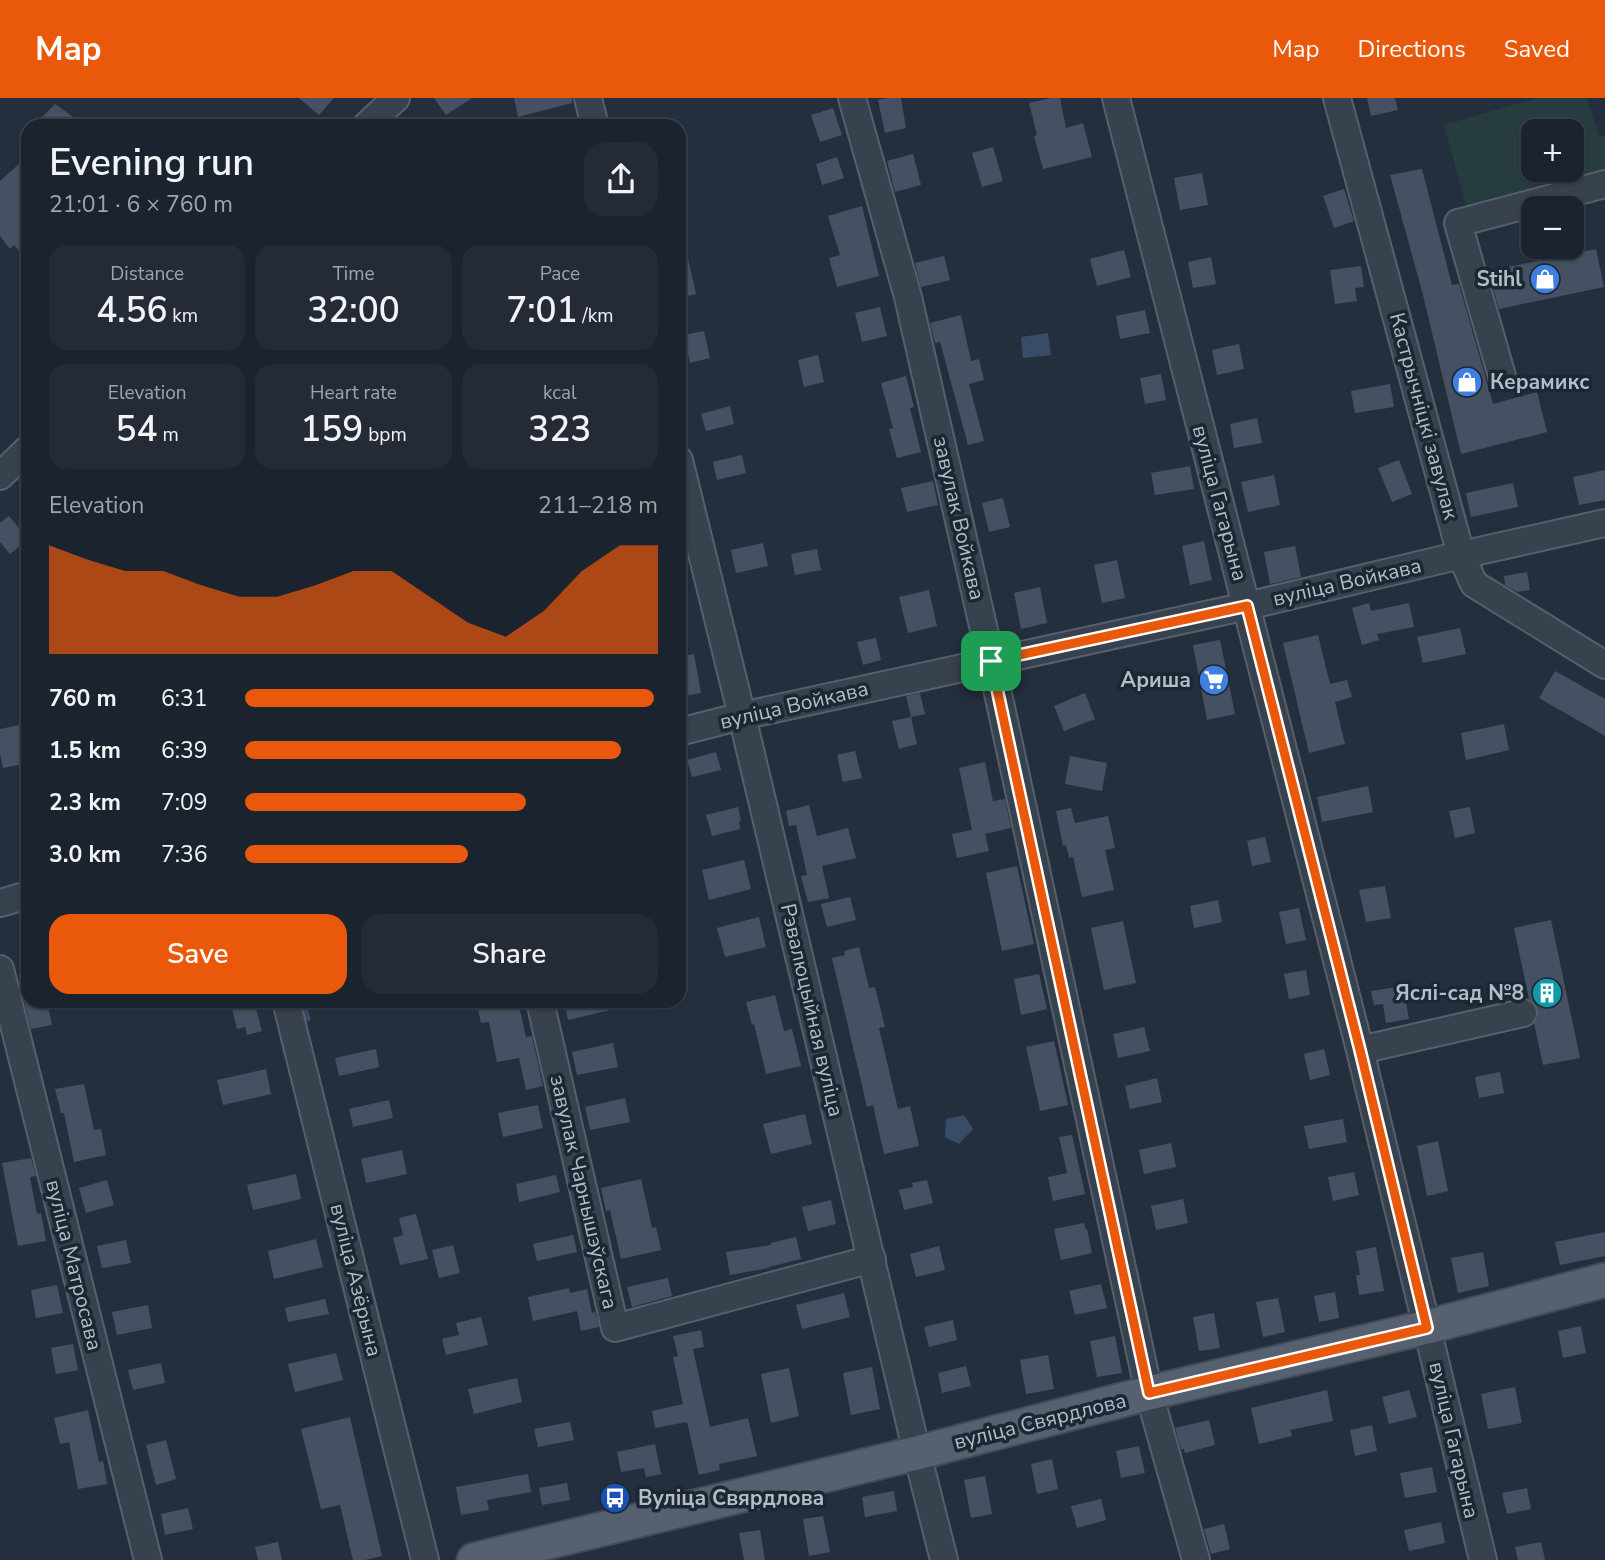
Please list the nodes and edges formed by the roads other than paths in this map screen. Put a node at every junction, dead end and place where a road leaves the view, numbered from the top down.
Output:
1 (396, 98) edge
2 (588, 98) edge
3 (852, 98) edge
4 (1116, 98) edge
5 (1337, 98) edge
6 (374, 119) edge
7 (593, 119) edge
8 (1605, 184) edge
9 (1502, 376) dead end
10 (21, 456) edge
11 (0, 476) edge
12 (1605, 523) edge
13 (687, 524) edge
14 (1461, 555) junction
15 (1247, 606) junction
16 (991, 661) junction
17 (1605, 665) edge
18 (742, 716) junction
19 (686, 730) edge
20 (21, 897) edge
21 (0, 902) edge
22 (0, 969) edge
23 (288, 1008) edge
24 (542, 1008) edge
25 (1523, 1013) dead end
26 (1360, 1050) junction
27 (872, 1259) junction
28 (1605, 1280) edge
29 (1427, 1328) junction
30 (1149, 1393) junction
31 (917, 1453) junction
32 (148, 1560) edge
33 (425, 1560) edge
34 (474, 1560) edge
35 (944, 1560) edge
36 (1196, 1560) edge
37 (1483, 1560) edge

1 - 6 street
2 - 7 street
3 - 16 street, завулак Войкава
4 - 15 street, вуліца Гагарына
5 - 14 street, Кастрычніцкі завулак
8 - 9 street
10 - 11 street
12 - 14 street, вуліца Войкава
13 - 18 street, Рэвалюцыйная вуліца
14 - 15 street, вуліца Войкава
14 - 17 street, Кастрычніцкі завулак
15 - 16 street, вуліца Войкава
15 - 26 street, вуліца Гагарына
16 - 18 street, вуліца Войкава
16 - 30 street, завулак Войкава
18 - 19 street, вуліца Войкава
18 - 27 street, Рэвалюцыйная вуліца
20 - 21 street
22 - 32 street, вуліца Матросава
23 - 33 street, вуліца Азёрына
24 - 27 street, завулак Чарнышэўскага
25 - 26 street
26 - 29 street, вуліца Гагарына
27 - 31 street, Рэвалюцыйная вуліца
28 - 29 main road, вуліца Свярдлова
29 - 30 main road, вуліца Свярдлова
29 - 37 street, вуліца Гагарына
30 - 31 main road, вуліца Свярдлова
30 - 36 street, завулак Войкава
31 - 34 main road, вуліца Свярдлова
31 - 35 street, Рэвалюцыйная вуліца

